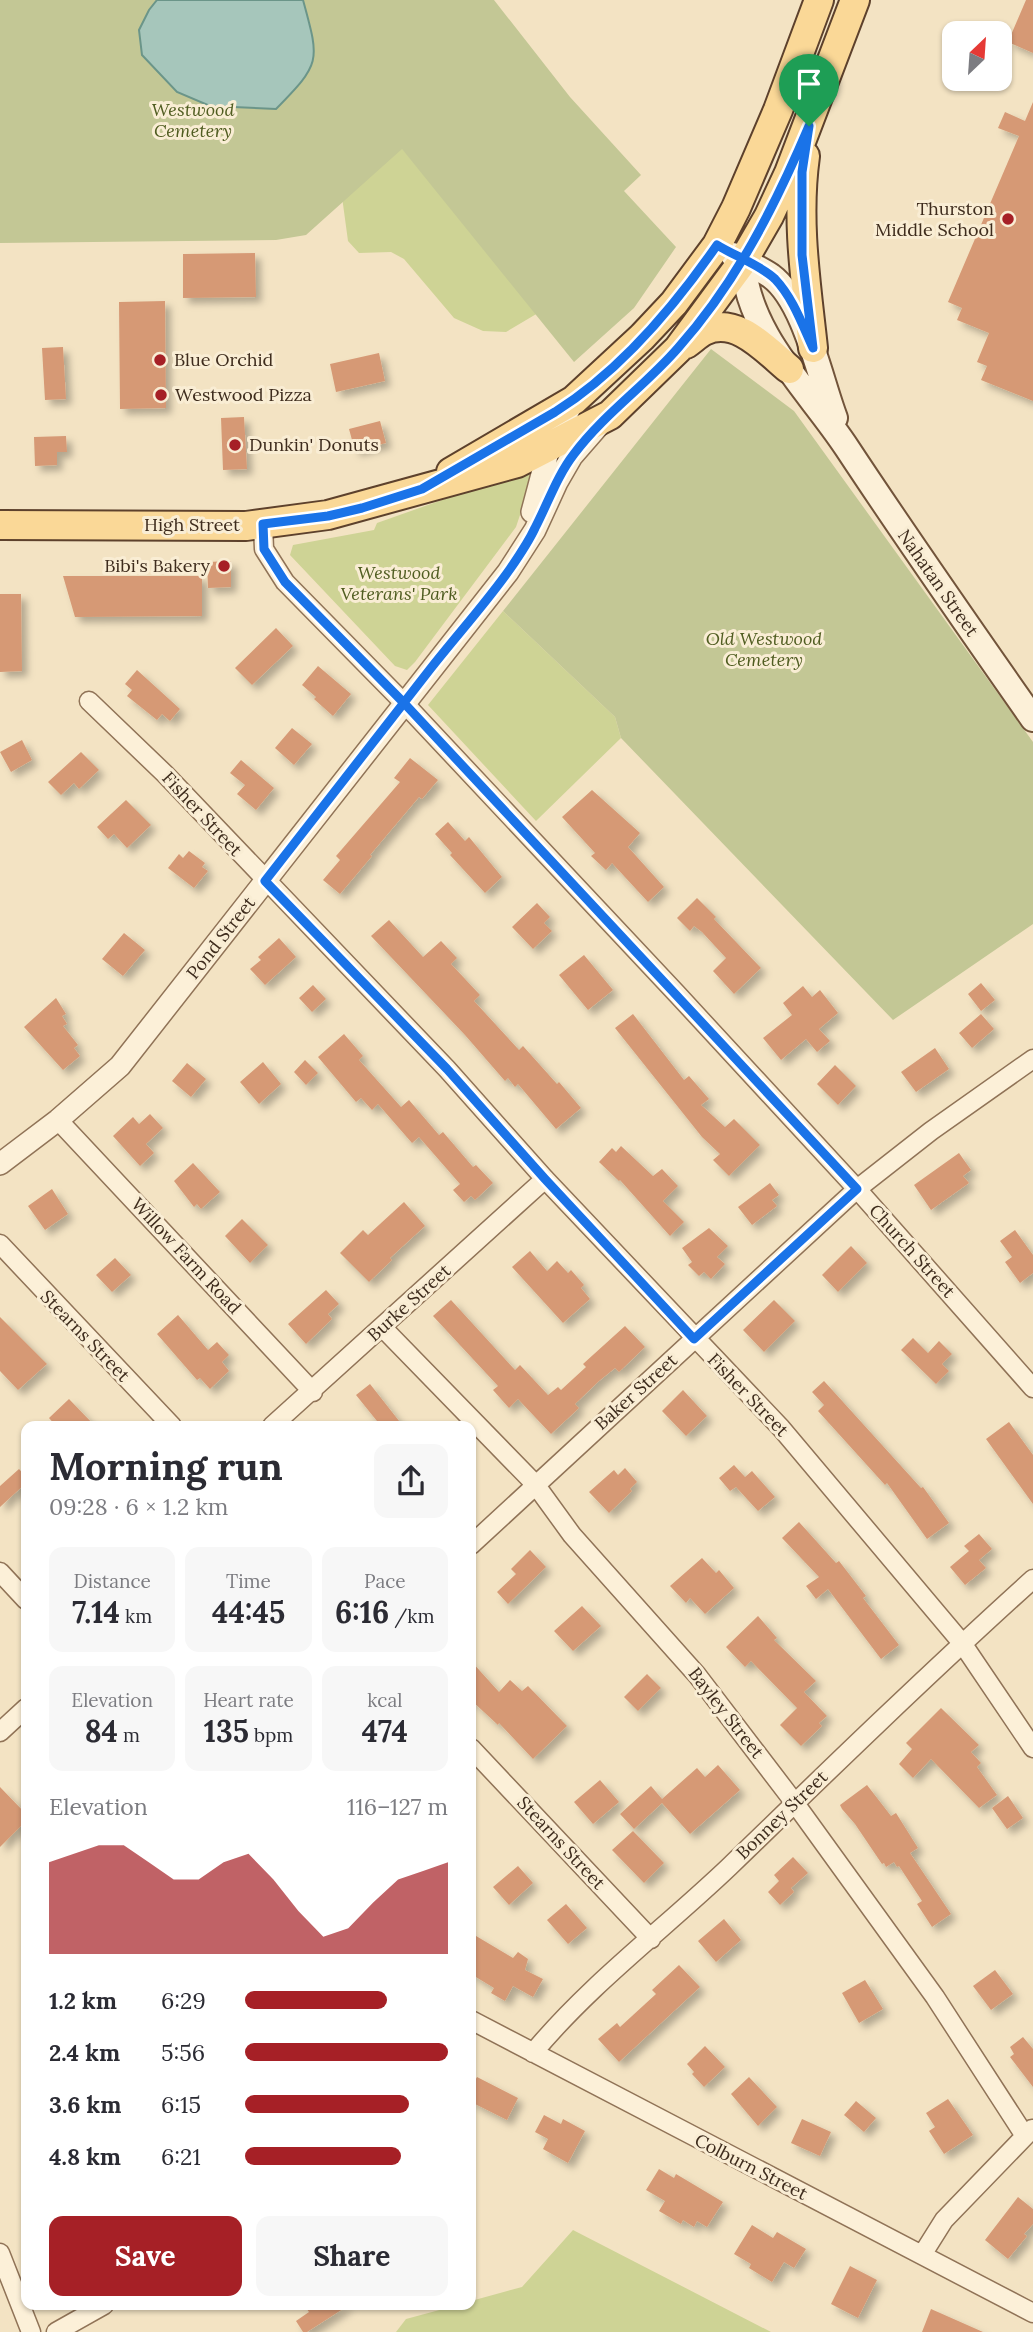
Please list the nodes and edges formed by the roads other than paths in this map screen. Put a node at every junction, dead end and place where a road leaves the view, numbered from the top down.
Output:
1 (819, 0) edge
2 (855, 0) edge
3 (809, 126) junction
4 (717, 245) junction
5 (743, 261) junction
6 (813, 348) junction
7 (678, 349) junction
8 (789, 369) junction
9 (574, 400) junction
10 (610, 415) junction
11 (845, 445) junction
12 (549, 448) junction
13 (422, 489) junction
14 (263, 524) junction
15 (0, 525) edge
16 (520, 554) junction
17 (89, 701) dead end
18 (404, 703) junction
19 (1033, 719) edge
20 (265, 881) junction
21 (1033, 1059) edge
22 (58, 1120) junction
23 (0, 1164) edge
24 (545, 1179) junction
25 (857, 1189) junction
26 (0, 1244) edge
27 (382, 1327) junction
28 (694, 1339) junction
29 (1033, 1388) edge
30 (313, 1392) junction
31 (167, 1421) edge
32 (278, 1421) edge
33 (474, 1421) edge
34 (476, 1423) edge
35 (535, 1484) junction
36 (476, 1540) edge
37 (0, 1572) edge
38 (1033, 1579) edge
39 (21, 1595) edge
40 (962, 1643) junction
41 (21, 1713) edge
42 (0, 1732) edge
43 (1033, 1748) edge
44 (476, 1753) edge
45 (794, 1802) junction
46 (651, 1939) junction
47 (476, 2023) edge
48 (533, 2053) junction
49 (1029, 2132) edge
50 (0, 2253) edge
51 (922, 2255) junction
52 (21, 2307) edge
53 (22, 2310) edge
54 (95, 2310) edge
55 (1033, 2312) edge
56 (31, 2332) edge
57 (56, 2332) edge

1 - 4 main road, High Street
2 - 3 main road, High Street
3 - 5 main road, High Street
3 - 6 main road
4 - 5 main road, Nahatan Street
4 - 9 main road, High Street
5 - 6 main road, Nahatan Street
5 - 7 main road, High Street
5 - 8 main road, Nahatan Street
6 - 11 main road, Nahatan Street
7 - 8 main road
7 - 10 main road, High Street
8 - 11 main road, Nahatan Street
9 - 12 street, Pond Street
9 - 13 main road, High Street
10 - 12 main road, High Street
10 - 16 street, Pond Street
11 - 19 main road, Nahatan Street
12 - 13 main road, High Street
12 - 16 street, Pond Street
13 - 14 main road, High Street
14 - 15 main road, High Street
14 - 18 street, Church Street
16 - 18 street, Pond Street
17 - 20 street, Fisher Street
18 - 20 street, Pond Street
18 - 25 street, Church Street
20 - 22 street, Pond Street
20 - 24 street, Fisher Street
21 - 25 street, Baker Street
22 - 23 street, Pond Street
22 - 30 street, Willow Farm Road
24 - 27 street, Burke Street
24 - 28 street, Fisher Street
25 - 28 street, Baker Street
25 - 29 street, Church Street
26 - 31 street, Stearns Street
27 - 30 street, Burke Street
27 - 33 street, Bayley Street
28 - 35 street, Baker Street
28 - 40 street, Fisher Street
30 - 32 street, Burke Street
34 - 35 street, Bayley Street
35 - 36 street, Baker Street
35 - 45 street, Bayley Street
37 - 39 street
38 - 40 street, Bonney Street
40 - 43 street, Fisher Street
40 - 45 street, Bonney Street
41 - 42 street
44 - 46 street, Stearns Street
45 - 46 street, Bonney Street
45 - 49 street, Bayley Street
46 - 48 street, Bonney Street
47 - 48 street, Colburn Street
48 - 51 street, Colburn Street
49 - 51 street
50 - 52 street
51 - 55 street, Colburn Street
53 - 56 street
54 - 57 street

